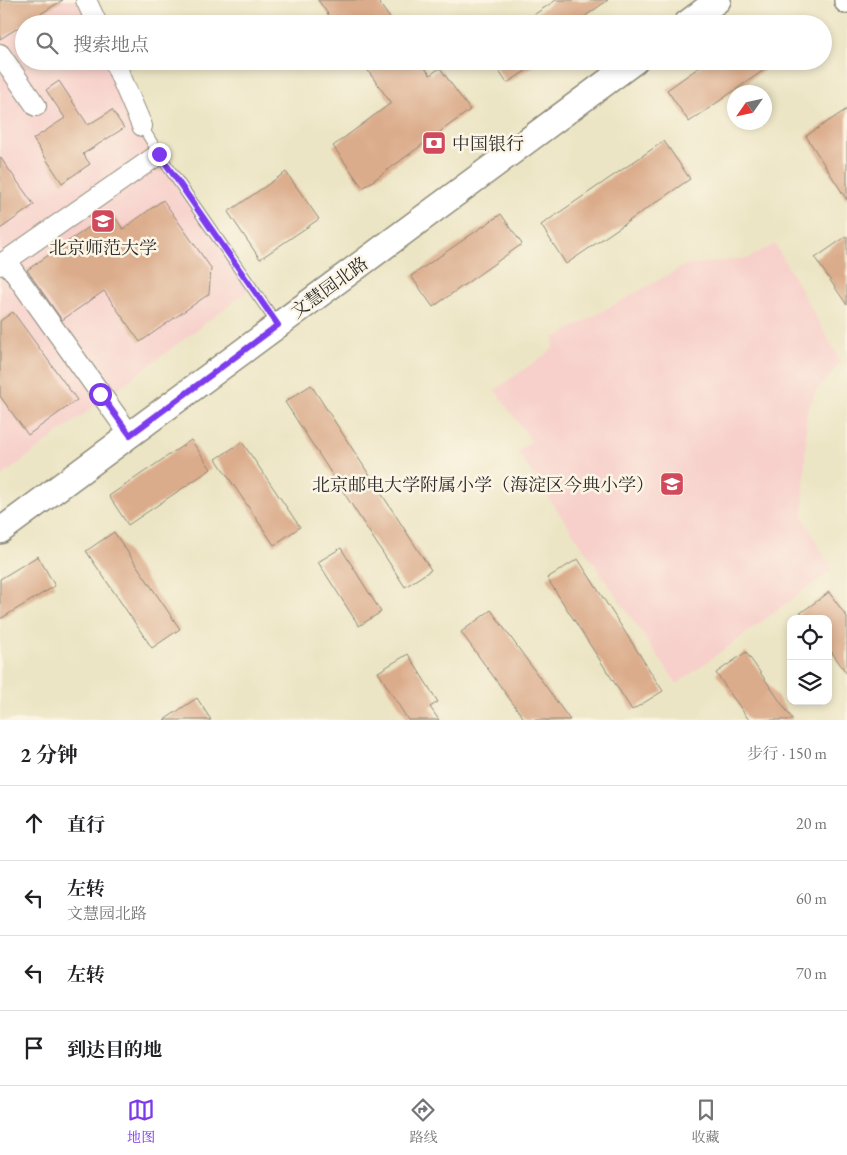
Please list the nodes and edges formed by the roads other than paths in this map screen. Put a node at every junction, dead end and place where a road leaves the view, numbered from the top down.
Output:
1 (86, 0) edge
2 (718, 0) edge
3 (93, 15) edge
4 (698, 15) edge
5 (0, 54) edge
6 (118, 70) edge
7 (623, 70) edge
8 (36, 106) dead end
9 (142, 126) joint
10 (159, 154) junction
11 (3, 264) edge
12 (278, 325) junction
13 (130, 435) junction
14 (0, 531) edge

1 - 3 street
2 - 4 street
5 - 8 street
6 - 9 street
7 - 12 street, 文慧园北路
9 - 10 lane
10 - 11 street
10 - 12 lane
11 - 13 street
12 - 13 street, 文慧园北路
13 - 14 street, 文慧园北路

